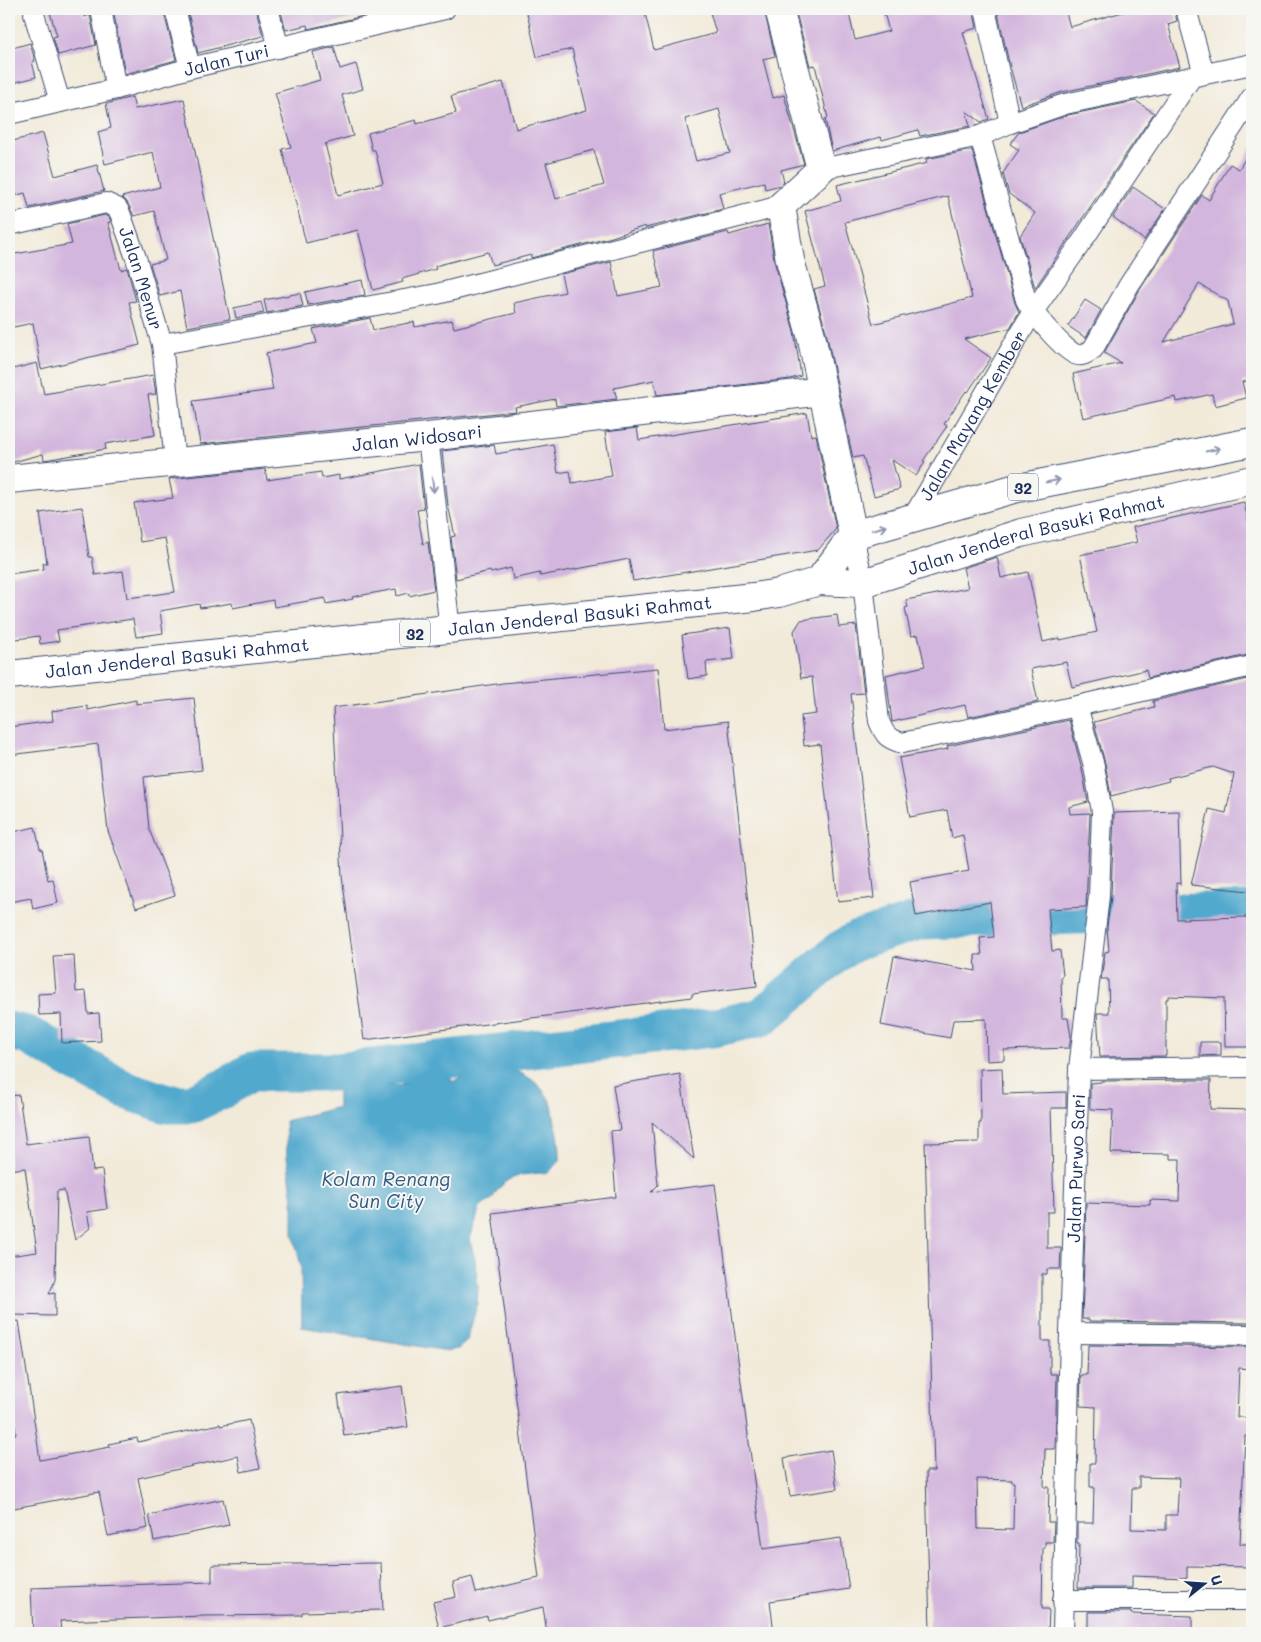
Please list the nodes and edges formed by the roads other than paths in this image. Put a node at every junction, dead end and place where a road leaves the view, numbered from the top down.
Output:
1 (100, 9) edge
2 (175, 9) edge
3 (268, 9) edge
4 (445, 9) edge
5 (779, 9) edge
6 (985, 9) edge
7 (1186, 9) edge
8 (34, 14) dead end
9 (279, 48) junction
10 (1252, 64) edge
11 (190, 68) junction
12 (1198, 76) junction
13 (116, 89) junction
14 (1252, 97) edge
15 (60, 102) junction
16 (9, 114) edge
17 (1010, 123) junction
18 (980, 136) junction
19 (821, 169) junction
20 (781, 206) junction
21 (9, 225) edge
22 (1032, 313) junction
23 (162, 344) junction
24 (823, 391) junction
25 (428, 437) junction
26 (1252, 442) edge
27 (175, 461) junction
28 (9, 479) edge
29 (1252, 480) edge
30 (912, 518) junction
31 (853, 535) junction
32 (819, 581) junction
33 (863, 583) junction
34 (450, 630) junction
35 (1252, 666) edge
36 (9, 675) edge
37 (1077, 706) junction
38 (1252, 1068) edge
39 (1078, 1069) junction
40 (1070, 1333) junction
41 (1252, 1335) edge
42 (1063, 1600) junction
43 (1252, 1600) edge
44 (1063, 1633) edge

1 - 13 street
2 - 11 street
3 - 9 street
4 - 9 street, Jalan Turi
5 - 19 main road
6 - 17 street
7 - 12 street
8 - 15 street
9 - 11 street, Jalan Turi
10 - 12 street
11 - 13 street, Jalan Turi
12 - 17 street
12 - 22 street, Jalan Mayang Kember
13 - 15 street, Jalan Turi
14 - 22 street
15 - 16 street, Jalan Turi
17 - 18 street
18 - 19 street
18 - 22 street
19 - 20 main road
20 - 23 street
20 - 24 main road
21 - 23 street, Jalan Menur
22 - 30 street, Jalan Mayang Kember
23 - 27 street, Jalan Menur
24 - 25 main road, Jalan Widosari
24 - 31 main road
25 - 27 main road, Jalan Widosari
25 -> 34 street
30 -> 26 main road, 32
27 - 28 main road, Jalan Widosari
29 - 33 main road, Jalan Jenderal Basuki Rahmat / 32
31 -> 30 main road, 32
31 - 32 main road
31 - 33 street
32 - 33 main road, Jalan Jenderal Basuki Rahmat / 32
32 - 34 main road, Jalan Jenderal Basuki Rahmat / 32
33 - 37 street
34 - 36 main road, Jalan Jenderal Basuki Rahmat / 32
35 - 37 street
37 - 39 street, Jalan Purwo Sari
38 - 39 street
39 - 40 street, Jalan Purwo Sari
40 - 41 street
40 - 42 street, Jalan Purwo Sari
42 - 43 street
42 - 44 street, Jalan Purwo Sari

